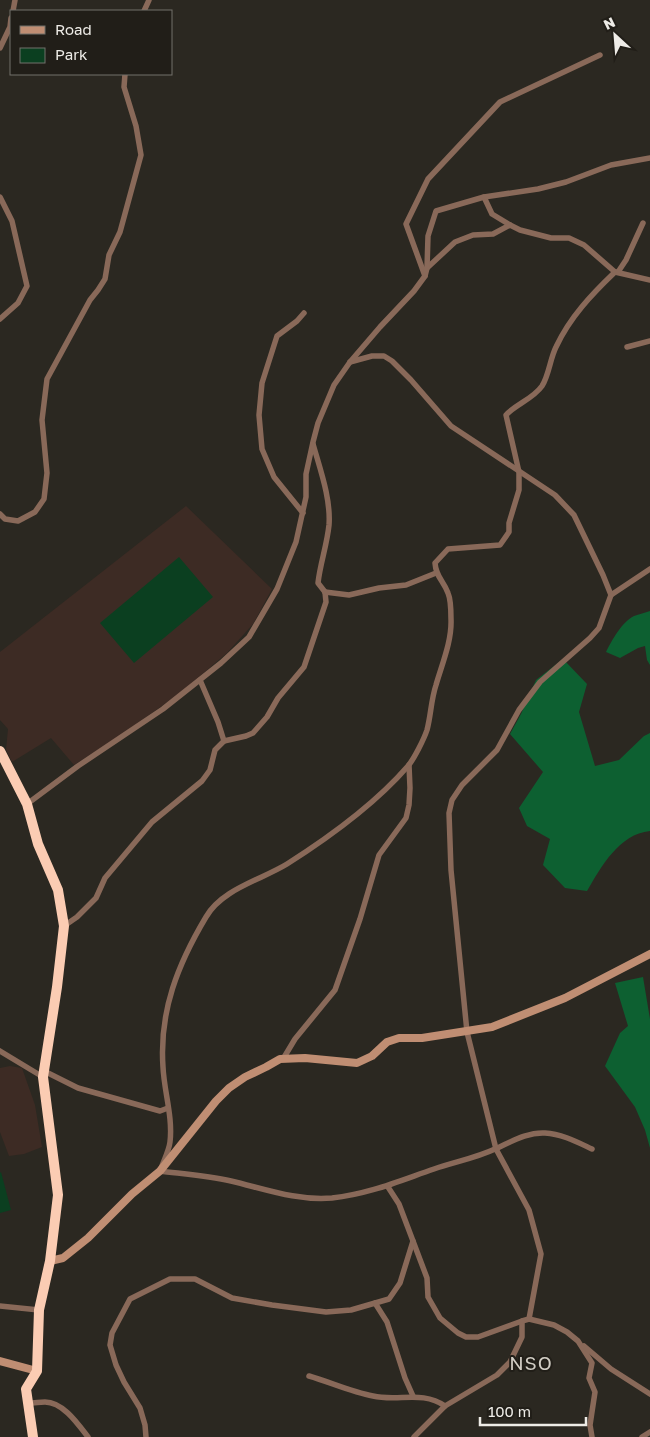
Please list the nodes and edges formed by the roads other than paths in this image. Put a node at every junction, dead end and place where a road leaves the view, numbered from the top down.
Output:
1 (10, 27) edge
2 (0, 48) edge
3 (600, 55) dead end
4 (124, 75) edge
5 (650, 158) edge
6 (0, 197) edge
7 (484, 197) junction
8 (643, 223) dead end
9 (510, 225) junction
10 (428, 268) junction
11 (615, 272) junction
12 (425, 276) junction
13 (650, 280) edge
14 (304, 312) dead end
15 (0, 319) edge
16 (650, 341) edge
17 (628, 347) dead end
18 (350, 362) junction
19 (312, 442) junction
20 (518, 472) junction
21 (303, 513) junction
22 (0, 514) edge
23 (650, 569) edge
24 (436, 573) junction
25 (325, 592) junction
26 (611, 596) junction
27 (200, 680) junction
28 (224, 741) junction
29 (1, 758) edge
30 (409, 765) junction
31 (27, 804) junction
32 (64, 926) junction
33 (650, 954) edge
34 (467, 1032) junction
35 (0, 1051) edge
36 (283, 1058) junction
37 (43, 1074) junction
38 (168, 1108) junction
39 (496, 1149) junction
40 (592, 1149) dead end
41 (160, 1170) junction
42 (388, 1187) junction
43 (413, 1240) junction
44 (50, 1261) junction
45 (375, 1303) junction
46 (0, 1306) edge
47 (39, 1310) junction
48 (530, 1319) junction
49 (522, 1321) junction
50 (578, 1341) junction
51 (0, 1361) edge
52 (37, 1371) junction
53 (309, 1376) dead end
54 (650, 1394) edge
55 (413, 1396) junction
56 (28, 1403) junction
57 (445, 1406) junction
58 (650, 1432) edge
59 (34, 1437) edge
60 (88, 1437) edge
61 (146, 1437) edge
62 (414, 1437) edge
63 (592, 1437) edge
64 (642, 1437) edge

1 - 2 street
3 - 12 street
4 - 22 street
5 - 7 street
6 - 15 street
7 - 9 street
7 - 10 street
8 - 11 street
9 - 10 street
9 - 11 street
10 - 12 street
11 - 13 street
11 - 20 street
12 - 18 street
14 - 21 street
16 - 17 street
18 - 19 street
18 - 20 street
19 - 21 street
19 - 25 street
20 - 24 street
20 - 26 street
21 - 27 street
23 - 26 street
24 - 25 street
24 - 30 street
25 - 28 street
26 - 34 street
27 - 28 street
27 - 31 street
28 - 32 street
29 - 31 highway
30 - 36 street
30 - 38 street
31 - 32 highway
32 - 37 highway
33 - 34 street
34 - 36 street
34 - 39 street
35 - 37 street
36 - 41 street
37 - 38 street
37 - 44 highway
38 - 41 street
39 - 40 street
39 - 42 street
39 - 48 street
41 - 42 street
41 - 44 street
42 - 43 street
43 - 45 street
43 - 49 street
44 - 47 highway
45 - 55 street
45 - 61 street
46 - 47 street
47 - 52 highway
48 - 49 street
48 - 50 street
49 - 57 street
50 - 54 street
50 - 63 street
51 - 52 street
52 - 56 highway
53 - 55 street
55 - 57 street
56 - 59 highway
56 - 60 street
57 - 62 street
58 - 64 street

